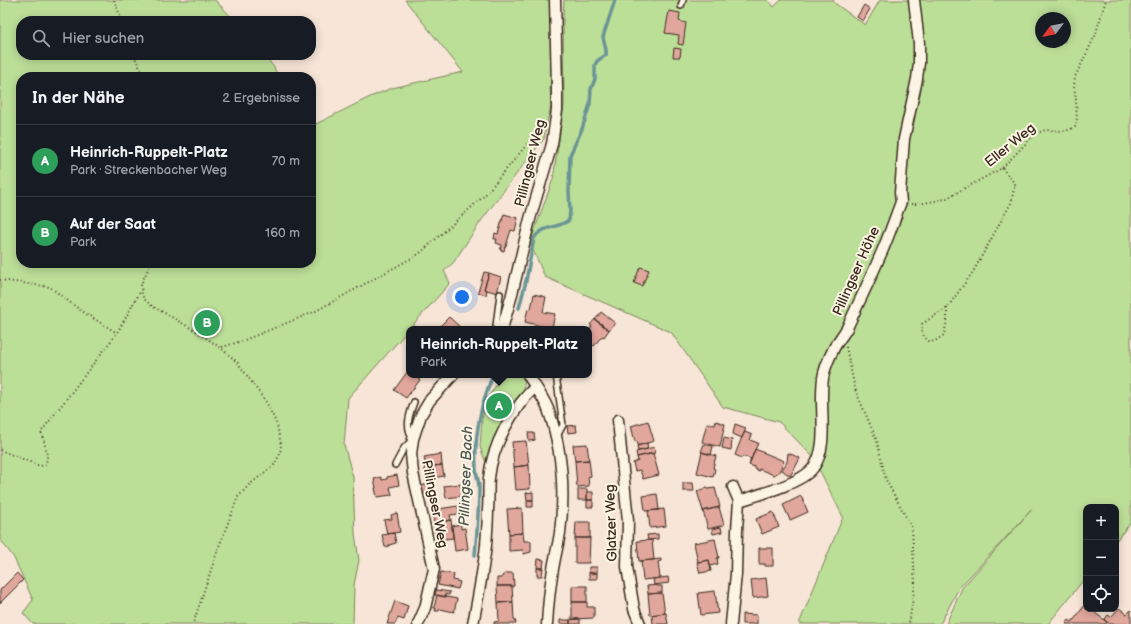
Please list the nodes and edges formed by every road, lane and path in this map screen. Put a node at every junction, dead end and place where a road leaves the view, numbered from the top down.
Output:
1 (114, 0) edge
2 (555, 0) edge
3 (1106, 0) edge
4 (914, 1) edge
5 (120, 16) edge
6 (136, 60) edge
7 (142, 72) edge
8 (557, 110) junction
9 (1002, 168) junction
10 (901, 202) junction
11 (149, 268) edge
12 (0, 280) edge
13 (141, 290) junction
14 (500, 294) dead end
15 (947, 308) junction
16 (496, 326) edge
17 (503, 326) edge
18 (117, 333) junction
19 (844, 335) junction
20 (221, 348) junction
21 (450, 378) edge
22 (530, 378) edge
23 (556, 378) edge
24 (535, 387) junction
25 (414, 402) dead end
26 (618, 420) dead end
27 (556, 437) junction
28 (412, 439) junction
29 (0, 450) edge
30 (395, 465) dead end
31 (733, 487) dead end
32 (739, 501) junction
33 (193, 624) edge
34 (418, 624) edge
35 (473, 624) edge
36 (547, 624) edge
37 (640, 624) edge
38 (732, 624) edge
39 (910, 624) edge

1 - 5 path
2 - 8 street, Pillingser Weg
3 - 9 path, Eller Weg
4 - 10 street, Pillingser Höhe
6 - 7 path
8 - 17 street, Pillingser Weg
8 - 20 path
9 - 10 path, Eller Weg
9 - 15 path
10 - 19 street, Pillingser Höhe
11 - 13 path
12 - 18 path
13 - 18 path
13 - 20 path
14 - 16 lane
15 - 15 path
18 - 29 path
19 - 32 street, Pillingser Höhe
19 - 39 path
20 - 33 path
21 - 28 street, Pillingser Weg
22 - 24 street
23 - 27 lane
24 - 27 street
24 - 35 street
25 - 28 lane
26 - 37 street, Glatzer Weg
27 - 36 street
28 - 30 lane
28 - 34 street, Pillingser Weg
31 - 32 street
32 - 38 street

